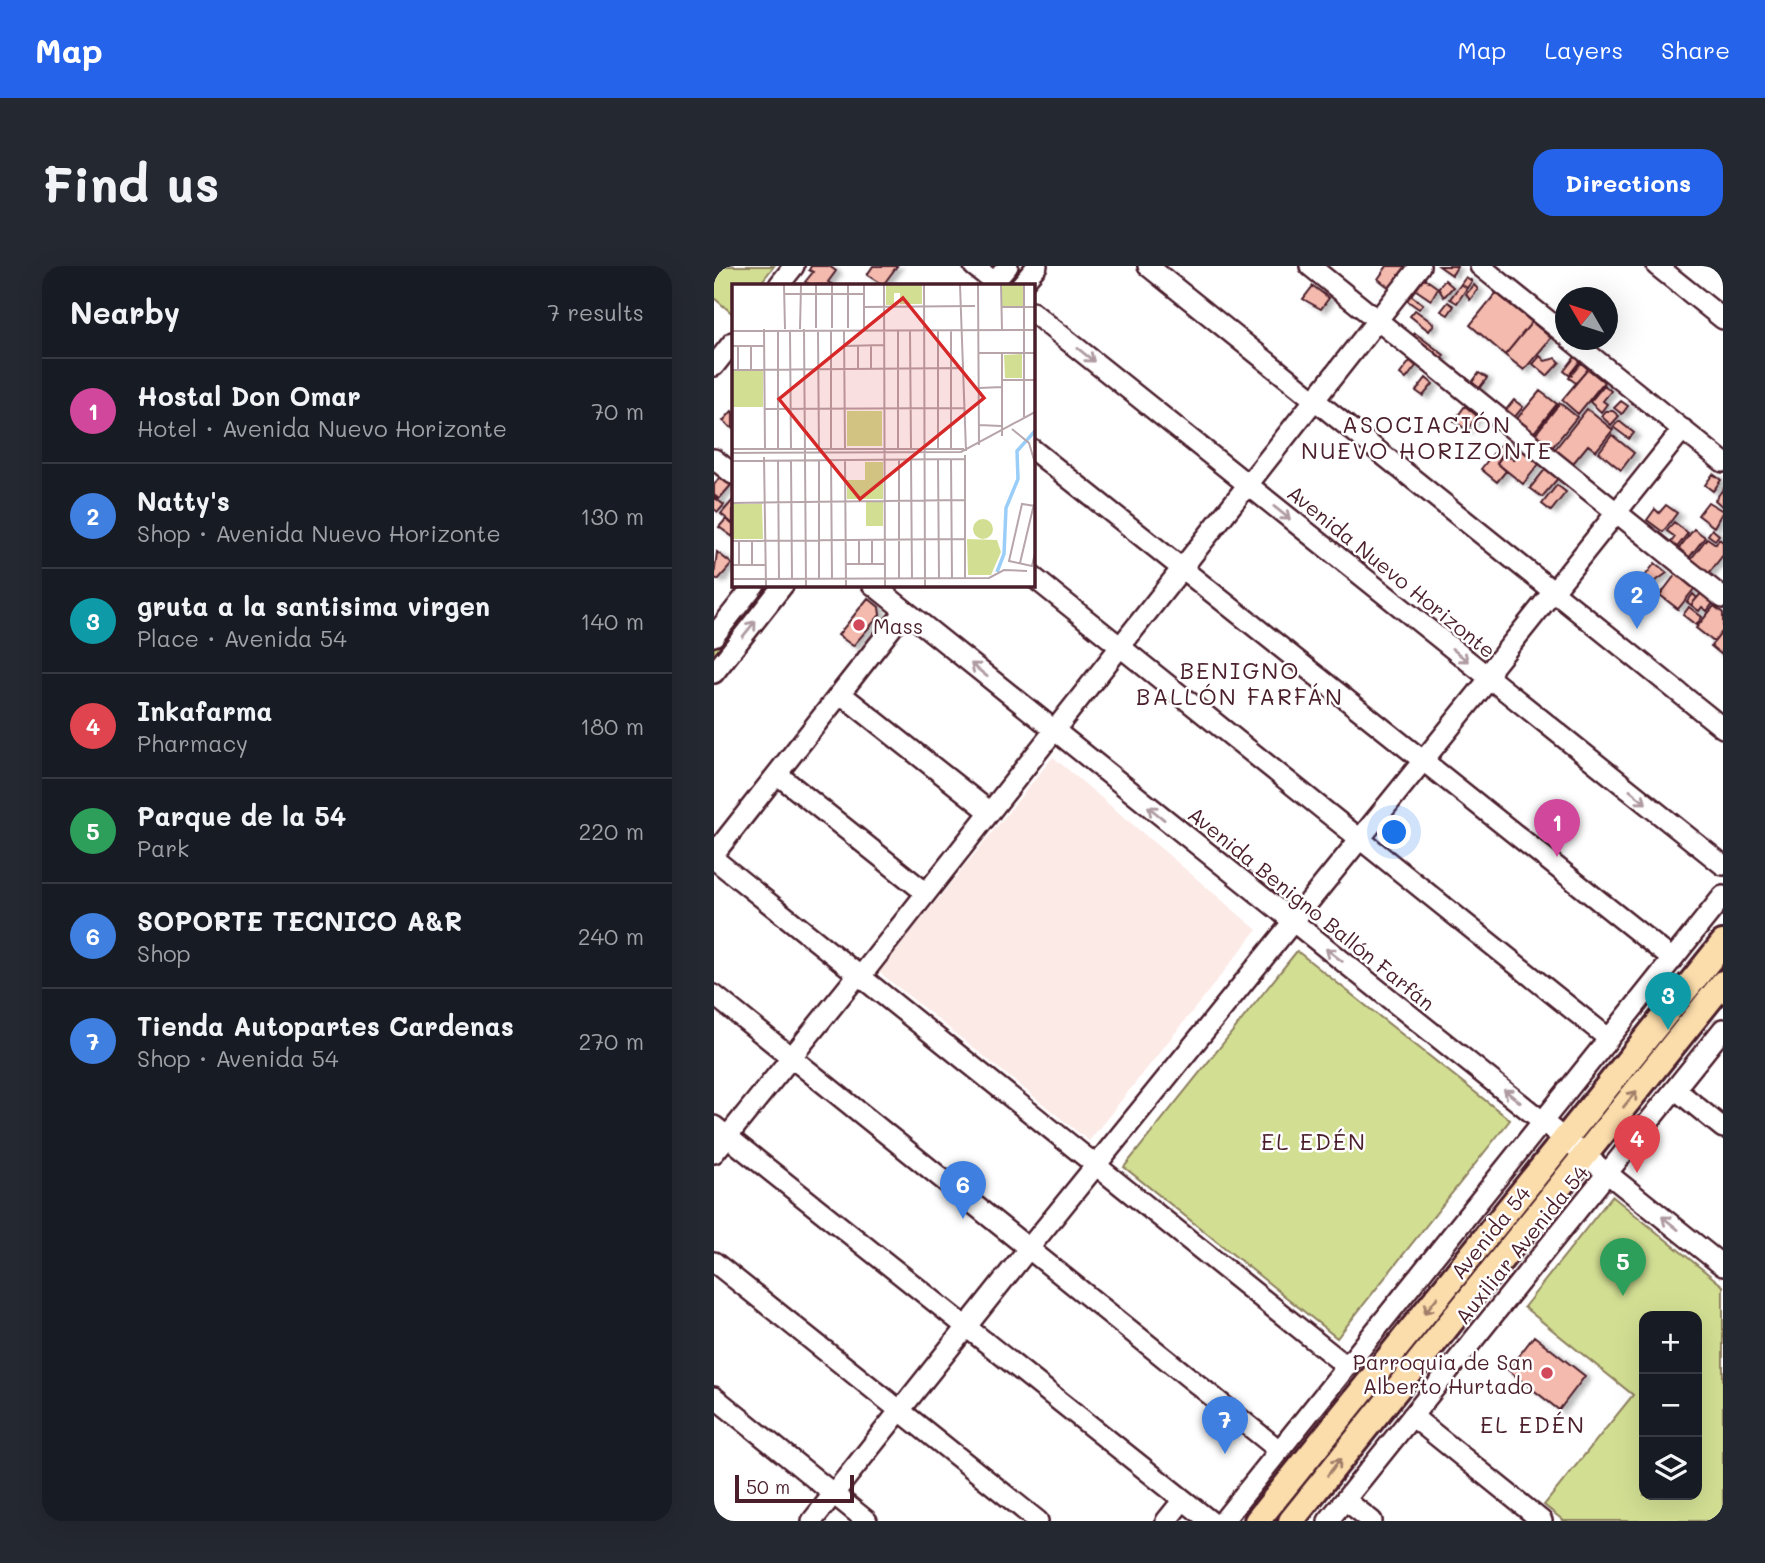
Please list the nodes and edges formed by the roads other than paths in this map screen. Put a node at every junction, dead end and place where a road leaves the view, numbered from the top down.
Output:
1 (794, 266) edge
2 (974, 266) edge
3 (1008, 266) edge
4 (1037, 266) edge
5 (1147, 266) edge
6 (1310, 266) edge
7 (1420, 266) edge
8 (1480, 266) edge
9 (1657, 266) edge
10 (780, 284) edge
11 (995, 284) edge
12 (1022, 284) edge
13 (1034, 314) edge
14 (1723, 319) edge
15 (1378, 320) junction
16 (1555, 326) edge
17 (732, 343) edge
18 (1584, 350) edge
19 (714, 366) edge
20 (1314, 401) junction
21 (1683, 429) junction
22 (1034, 451) edge
23 (714, 459) edge
24 (1723, 462) edge
25 (732, 473) edge
26 (1249, 486) junction
27 (1617, 513) junction
28 (1184, 570) junction
29 (1034, 578) edge
30 (753, 586) edge
31 (782, 586) edge
32 (874, 586) edge
33 (1553, 591) junction
34 (1723, 598) edge
35 (905, 611) junction
36 (714, 636) edge
37 (1122, 648) junction
38 (714, 673) edge
39 (1490, 678) junction
40 (841, 694) junction
41 (1723, 728) edge
42 (1056, 732) junction
43 (1422, 762) junction
44 (778, 774) junction
45 (990, 812) junction
46 (1360, 838) junction
47 (714, 857) edge
48 (1723, 865) edge
49 (926, 893) junction
50 (1723, 896) edge
51 (1293, 923) junction
52 (1723, 943) edge
53 (1672, 959) junction
54 (862, 976) junction
55 (1723, 984) edge
56 (714, 995) edge
57 (1723, 1029) edge
58 (1608, 1038) junction
59 (791, 1057) junction
60 (1675, 1089) junction
61 (1542, 1119) junction
62 (1723, 1128) edge
63 (721, 1132) edge
64 (1566, 1138) junction
65 (714, 1153) edge
66 (1586, 1154) junction
67 (1096, 1165) junction
68 (1608, 1172) junction
69 (1029, 1248) junction
70 (714, 1262) edge
71 (1723, 1266) edge
72 (966, 1326) junction
73 (1345, 1365) junction
74 (714, 1397) edge
75 (899, 1409) junction
76 (1412, 1416) junction
77 (1280, 1451) junction
78 (834, 1494) junction
79 (1345, 1500) junction
80 (1186, 1510) edge
81 (812, 1521) edge
82 (867, 1521) edge
83 (1038, 1521) edge
84 (1166, 1521) edge
85 (1210, 1521) edge
86 (1223, 1521) edge
87 (1257, 1521) edge
88 (1292, 1521) edge
89 (1328, 1521) edge
90 (1372, 1521) edge
91 (1542, 1521) edge

1 - 10 street
2 - 11 street
3 - 11 street
4 - 12 street
5 - 20 street
6 - 15 street
7 - 15 street
8 - 16 street
9 - 14 street
13 -> 26 street, Avenida Nuevo Horizonte
15 - 20 street
15 - 27 street
17 - 19 street
18 - 21 street
20 - 26 street
20 - 33 street
21 - 24 street
21 - 27 street
22 - 28 street
23 - 25 street
26 - 28 street
26 -> 39 street, Avenida Nuevo Horizonte
27 - 33 street
27 - 34 street
28 - 37 street
28 - 43 street
29 - 37 street
30 - 36 street
38 -> 31 street
32 - 35 street, Avenida Benigno Ballón Farfán
33 - 39 street
33 - 41 street
35 - 40 street
42 -> 35 street, Avenida Benigno Ballón Farfán
37 - 42 street
37 - 46 street
39 - 43 street
39 -> 48 street, Avenida Nuevo Horizonte
40 - 44 street
40 - 45 street
42 - 45 street
51 -> 42 street, Avenida Benigno Ballón Farfán
43 - 46 street
43 - 53 street
44 - 47 street
44 - 49 street
45 - 49 street
46 - 51 street
46 - 58 street
47 - 54 street
49 - 54 street
50 - 53 street
61 -> 51 street, Avenida Benigno Ballón Farfán
51 - 67 street
52 - 64 main road, Avenida 54
53 - 58 street
54 - 59 street
54 - 67 street
66 -> 55 main road, Avenida 54
56 - 59 street
57 - 60 street, Auxiliar Avenida 54
58 - 61 street
59 - 63 street
59 - 69 street
60 - 62 street
60 - 68 street, Auxiliar Avenida 54
61 - 64 street, Avenida Benigno Ballón Farfán
61 - 73 street
63 - 65 street
63 - 72 street
64 - 66 street, Avenida Benigno Ballón Farfán
64 -> 87 main road, Avenida 54
66 - 68 street, Avenida Benigno Ballón Farfán
88 -> 66 main road, Avenida 54
67 - 69 street
67 - 73 street
71 -> 68 street, Avenida Benigno Ballón Farfán
68 - 76 street, Auxiliar Avenida 54
69 - 72 street
69 - 77 street
70 - 75 street
72 - 75 street
72 - 80 street
73 - 77 street
74 - 78 street
75 - 78 street
75 - 83 street
76 - 79 street, Auxiliar Avenida 54
76 - 91 street
77 - 86 street
78 - 81 street
78 - 82 street
79 - 89 street, Auxiliar Avenida 54
79 - 90 street
80 - 84 street
80 - 85 street

